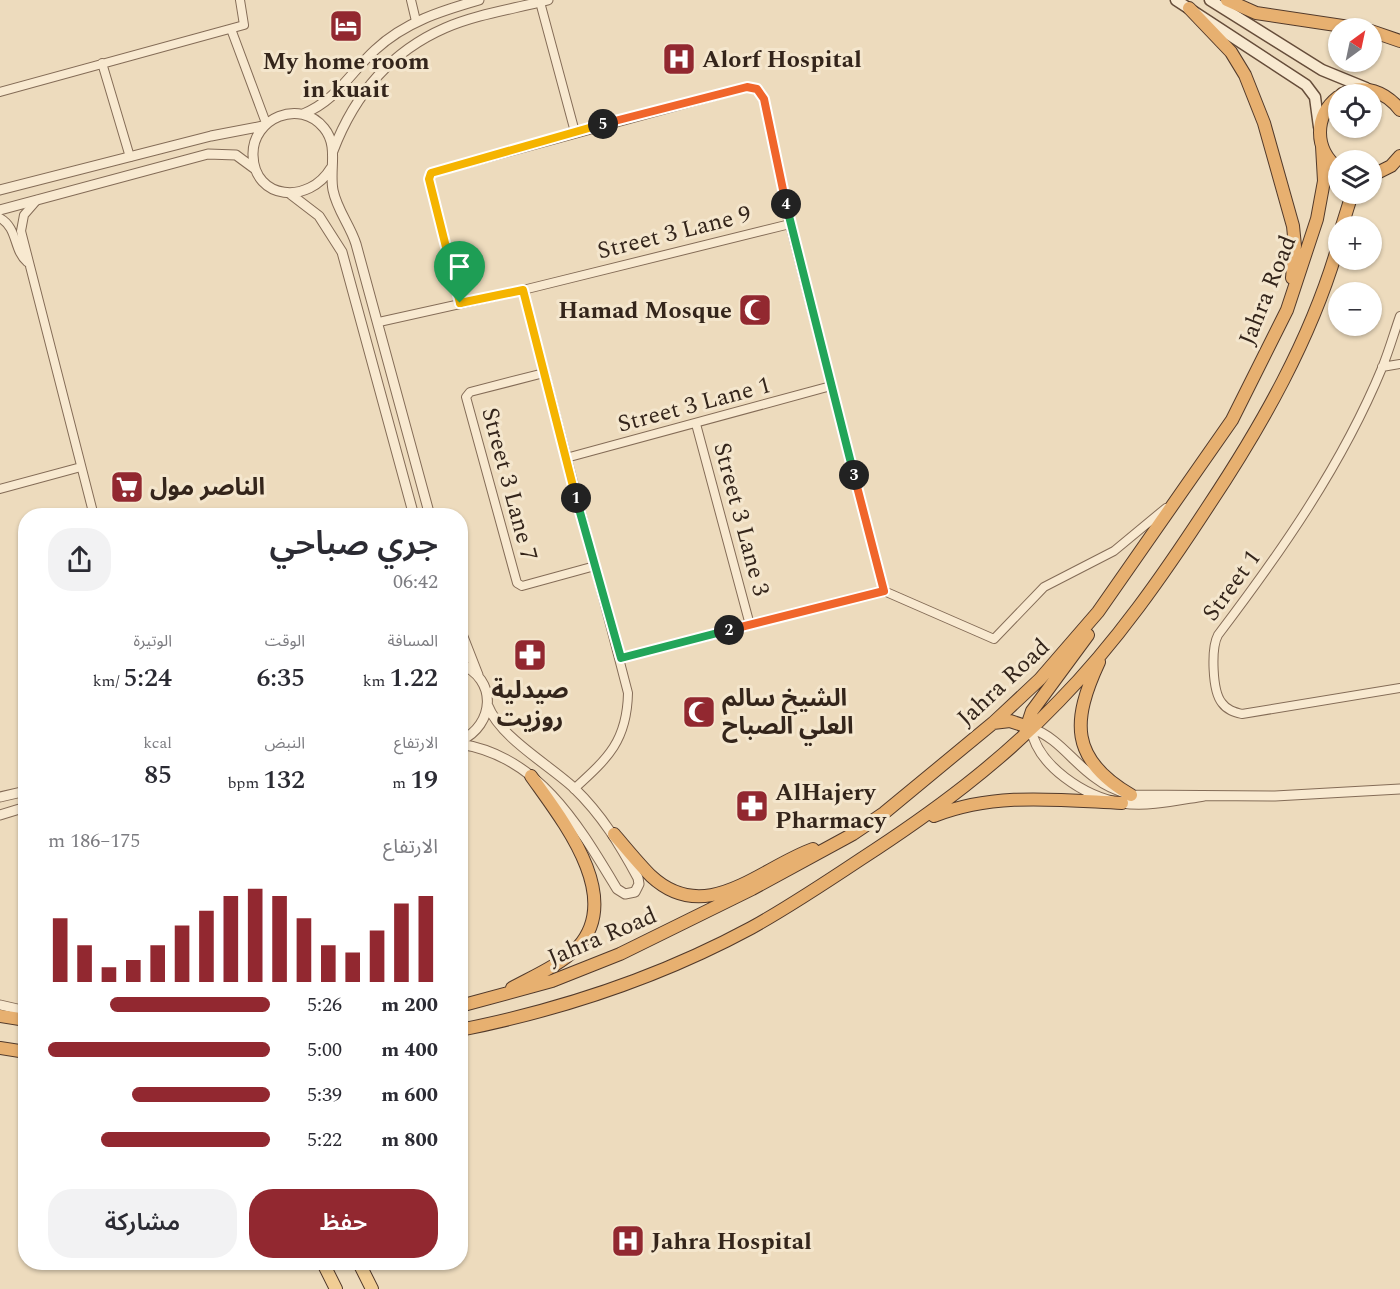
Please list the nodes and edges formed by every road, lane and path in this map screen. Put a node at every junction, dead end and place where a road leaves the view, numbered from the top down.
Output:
1 (240, 0) edge
2 (411, 0) edge
3 (479, 0) edge
4 (1176, 0) edge
5 (1210, 0) edge
6 (1227, 0) edge
7 (544, 1) edge
8 (1189, 8) junction
9 (416, 21) junction
10 (1328, 24) edge
11 (231, 30) junction
12 (1382, 35) edge
13 (1400, 41) edge
14 (102, 63) junction
15 (1357, 84) edge
16 (0, 92) edge
17 (1382, 93) edge
18 (1328, 107) edge
19 (1400, 110) edge
20 (303, 114) junction
21 (264, 125) junction
22 (1320, 128) junction
23 (575, 132) junction
24 (1322, 146) junction
25 (333, 151) junction
26 (1400, 156) edge
27 (130, 157) junction
28 (1328, 158) edge
29 (1396, 164) edge
30 (331, 168) junction
31 (257, 171) junction
32 (1382, 171) edge
33 (0, 190) edge
34 (289, 193) junction
35 (37, 200) junction
36 (0, 210) edge
37 (0, 218) edge
38 (790, 224) junction
39 (27, 262) junction
40 (1330, 270) edge
41 (523, 290) junction
42 (460, 303) junction
43 (1287, 310) junction
44 (1400, 316) edge
45 (379, 322) junction
46 (1400, 363) edge
47 (1382, 367) junction
48 (544, 373) junction
49 (831, 386) junction
50 (696, 424) junction
51 (566, 458) junction
52 (81, 467) junction
53 (0, 489) edge
54 (1181, 495) junction
55 (92, 508) edge
56 (412, 508) edge
57 (428, 508) edge
58 (595, 566) junction
59 (884, 591) junction
60 (1098, 612) junction
61 (750, 625) junction
62 (1118, 633) junction
63 (468, 649) edge
64 (621, 658) junction
65 (468, 669) edge
66 (479, 677) junction
67 (1400, 688) edge
68 (488, 706) junction
69 (993, 723) junction
70 (1031, 728) junction
71 (468, 737) edge
72 (468, 745) edge
73 (531, 776) junction
74 (574, 789) junction
75 (1400, 789) edge
76 (18, 793) edge
77 (0, 797) edge
78 (1126, 799) junction
79 (18, 809) edge
80 (0, 815) edge
81 (919, 822) junction
82 (614, 834) junction
83 (853, 834) junction
84 (489, 1000) junction
85 (468, 1004) edge
86 (0, 1005) edge
87 (18, 1009) edge
88 (0, 1016) edge
89 (18, 1019) edge
90 (468, 1028) edge
91 (0, 1048) edge
92 (18, 1051) edge
93 (326, 1270) edge
94 (362, 1270) edge
95 (336, 1289) edge
96 (372, 1289) edge

1 - 11 street
2 - 9 street
3 - 9 street
4 - 8 main road
5 - 15 main road
6 - 10 highway
7 - 23 street
7 - 25 street
8 - 22 main road
8 - 43 highway
9 - 20 street
11 - 14 street
11 - 21 street
12 - 13 highway
14 - 16 street
14 - 27 street
17 - 19 highway
18 - 22 highway
20 - 21 street
20 - 25 street
21 - 27 street
21 - 31 street
22 - 24 highway, Jahra Road
23 - 38 street, Street 3 Lane 9
23 - 42 street, Street 3 Lane 9
24 - 28 highway
24 - 43 highway, Jahra Road
25 - 30 street
26 - 29 highway
27 - 33 street
29 - 32 highway
30 - 34 street
30 - 45 street
31 - 34 street
31 - 35 street
34 - 56 street
35 - 36 street
35 - 39 street
37 - 39 street
38 - 41 street, Street 3 Lane 9
38 - 49 street
39 - 52 street
40 - 62 highway, Jahra Road
41 - 42 street, Street 3 Lane 9
41 - 48 street
42 - 45 street, Street 3 Lane 9
43 - 54 highway, Jahra Road
44 - 47 street, Street 1
45 - 57 street
46 - 47 street
47 - 67 street, Street 1
48 - 51 street
48 - 58 street, Street 3 Lane 7
49 - 50 street, Street 3 Lane 1
49 - 59 street
50 - 51 street, Street 3 Lane 1
50 - 61 street, Street 3 Lane 3
51 - 58 street
52 - 53 street
52 - 55 street
54 - 59 street
54 - 60 highway, Jahra Road
58 - 64 street
59 - 61 street
60 - 69 highway, Jahra Road
60 - 70 highway
61 - 64 street
62 - 70 highway, Jahra Road
62 - 78 highway
63 - 66 street
64 - 74 street
65 - 66 street
66 - 68 street
68 - 71 street
68 - 74 street
69 - 70 highway
69 - 83 highway, Jahra Road
70 - 78 street
70 - 78 street
70 - 81 highway, Jahra Road
72 - 73 street
73 - 82 street
73 - 84 highway
74 - 82 street
75 - 78 street
76 - 77 street
78 - 81 highway
79 - 80 street
81 - 90 highway, Jahra Road
82 - 83 highway
83 - 84 highway, Jahra Road
84 - 85 highway, Jahra Road
86 - 87 street
88 - 89 highway
91 - 92 highway
93 - 95 main road
94 - 96 main road

